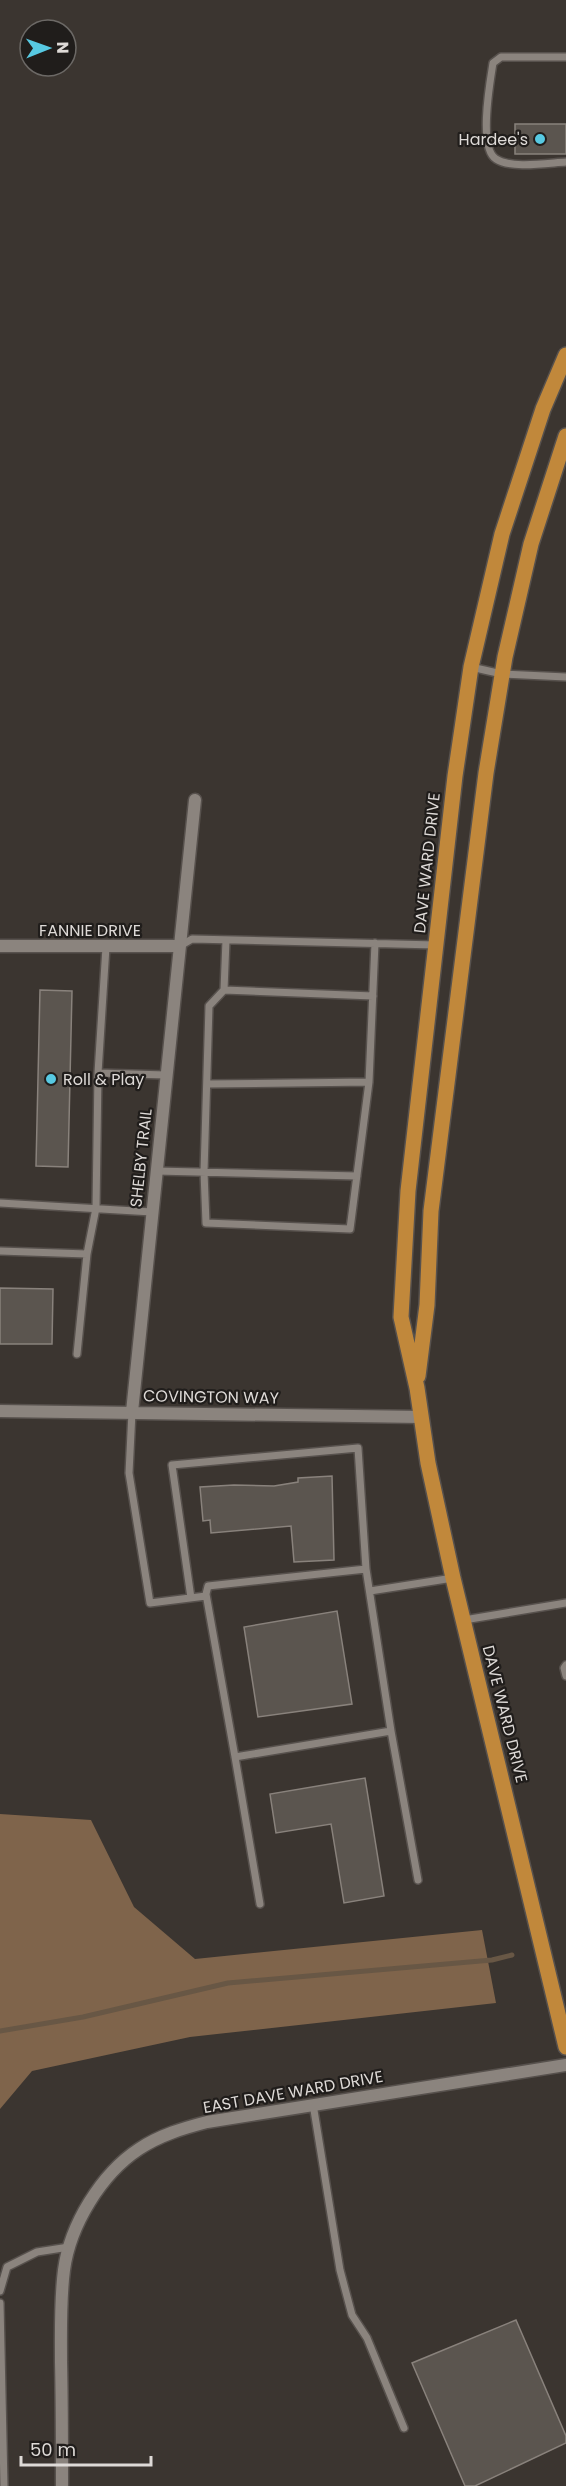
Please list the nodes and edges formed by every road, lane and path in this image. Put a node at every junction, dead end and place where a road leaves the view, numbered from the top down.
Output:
1 (566, 57) edge
2 (566, 162) edge
3 (566, 355) edge
4 (566, 436) edge
5 (471, 667) junction
6 (502, 674) junction
7 (566, 677) edge
8 (195, 800) dead end
9 (226, 940) junction
10 (375, 943) junction
11 (436, 945) junction
12 (0, 946) edge
13 (179, 946) junction
14 (106, 947) junction
15 (224, 990) junction
16 (373, 996) junction
17 (98, 1073) junction
18 (166, 1075) junction
19 (369, 1082) junction
20 (207, 1084) junction
21 (157, 1171) junction
22 (204, 1172) junction
23 (357, 1176) junction
24 (0, 1203) edge
25 (96, 1208) junction
26 (152, 1212) junction
27 (0, 1251) edge
28 (87, 1254) junction
29 (77, 1354) dead end
30 (417, 1388) junction
31 (0, 1411) edge
32 (132, 1412) junction
33 (421, 1417) junction
34 (366, 1569) junction
35 (453, 1578) junction
36 (370, 1591) junction
37 (206, 1596) junction
38 (191, 1598) junction
39 (566, 1603) edge
40 (464, 1620) junction
41 (566, 1665) edge
42 (566, 1676) edge
43 (391, 1731) junction
44 (235, 1757) junction
45 (418, 1880) dead end
46 (260, 1904) dead end
47 (566, 2047) edge
48 (566, 2065) edge
49 (313, 2104) junction
50 (69, 2247) junction
51 (0, 2290) edge
52 (0, 2303) edge
53 (404, 2428) dead end
54 (4, 2486) edge
55 (62, 2486) edge

1 - 2 lane
3 - 5 main road, DAVE WARD DRIVE
4 - 6 main road, DAVE WARD DRIVE
5 - 6 lane
5 - 11 main road, DAVE WARD DRIVE
6 - 7 lane
6 - 30 main road, DAVE WARD DRIVE
8 - 13 street, SHELBY TRAIL
9 - 10 lane
9 - 13 lane
9 - 15 lane
10 - 11 lane
10 - 16 lane
11 - 30 main road, DAVE WARD DRIVE
12 - 14 street, FANNIE DRIVE
13 - 14 street, FANNIE DRIVE
13 - 18 street, SHELBY TRAIL
14 - 17 lane
15 - 16 lane
15 - 20 lane
16 - 19 lane
17 - 18 lane
17 - 25 lane
18 - 21 street, SHELBY TRAIL
19 - 20 lane
19 - 23 lane
20 - 22 lane
21 - 22 lane
21 - 26 street, SHELBY TRAIL
22 - 23 lane
22 - 23 lane
24 - 25 lane
25 - 26 lane
25 - 28 lane
26 - 32 street, SHELBY TRAIL
27 - 28 lane
28 - 29 lane
30 - 33 main road, DAVE WARD DRIVE
31 - 32 street, COVINGTON WAY
32 - 33 street, COVINGTON WAY
32 - 38 lane
33 - 35 main road, DAVE WARD DRIVE
34 - 36 lane
34 - 37 lane
34 - 38 lane
35 - 36 lane
35 - 40 main road, DAVE WARD DRIVE
36 - 43 lane
37 - 38 lane
37 - 44 lane
39 - 40 lane
40 - 47 main road, DAVE WARD DRIVE
41 - 42 lane
43 - 44 lane
43 - 45 lane
44 - 46 lane
48 - 49 street, EAST DAVE WARD DRIVE
49 - 50 street, EAST DAVE WARD DRIVE
49 - 53 lane
50 - 51 lane
50 - 55 street, EAST DAVE WARD DRIVE
52 - 54 lane

